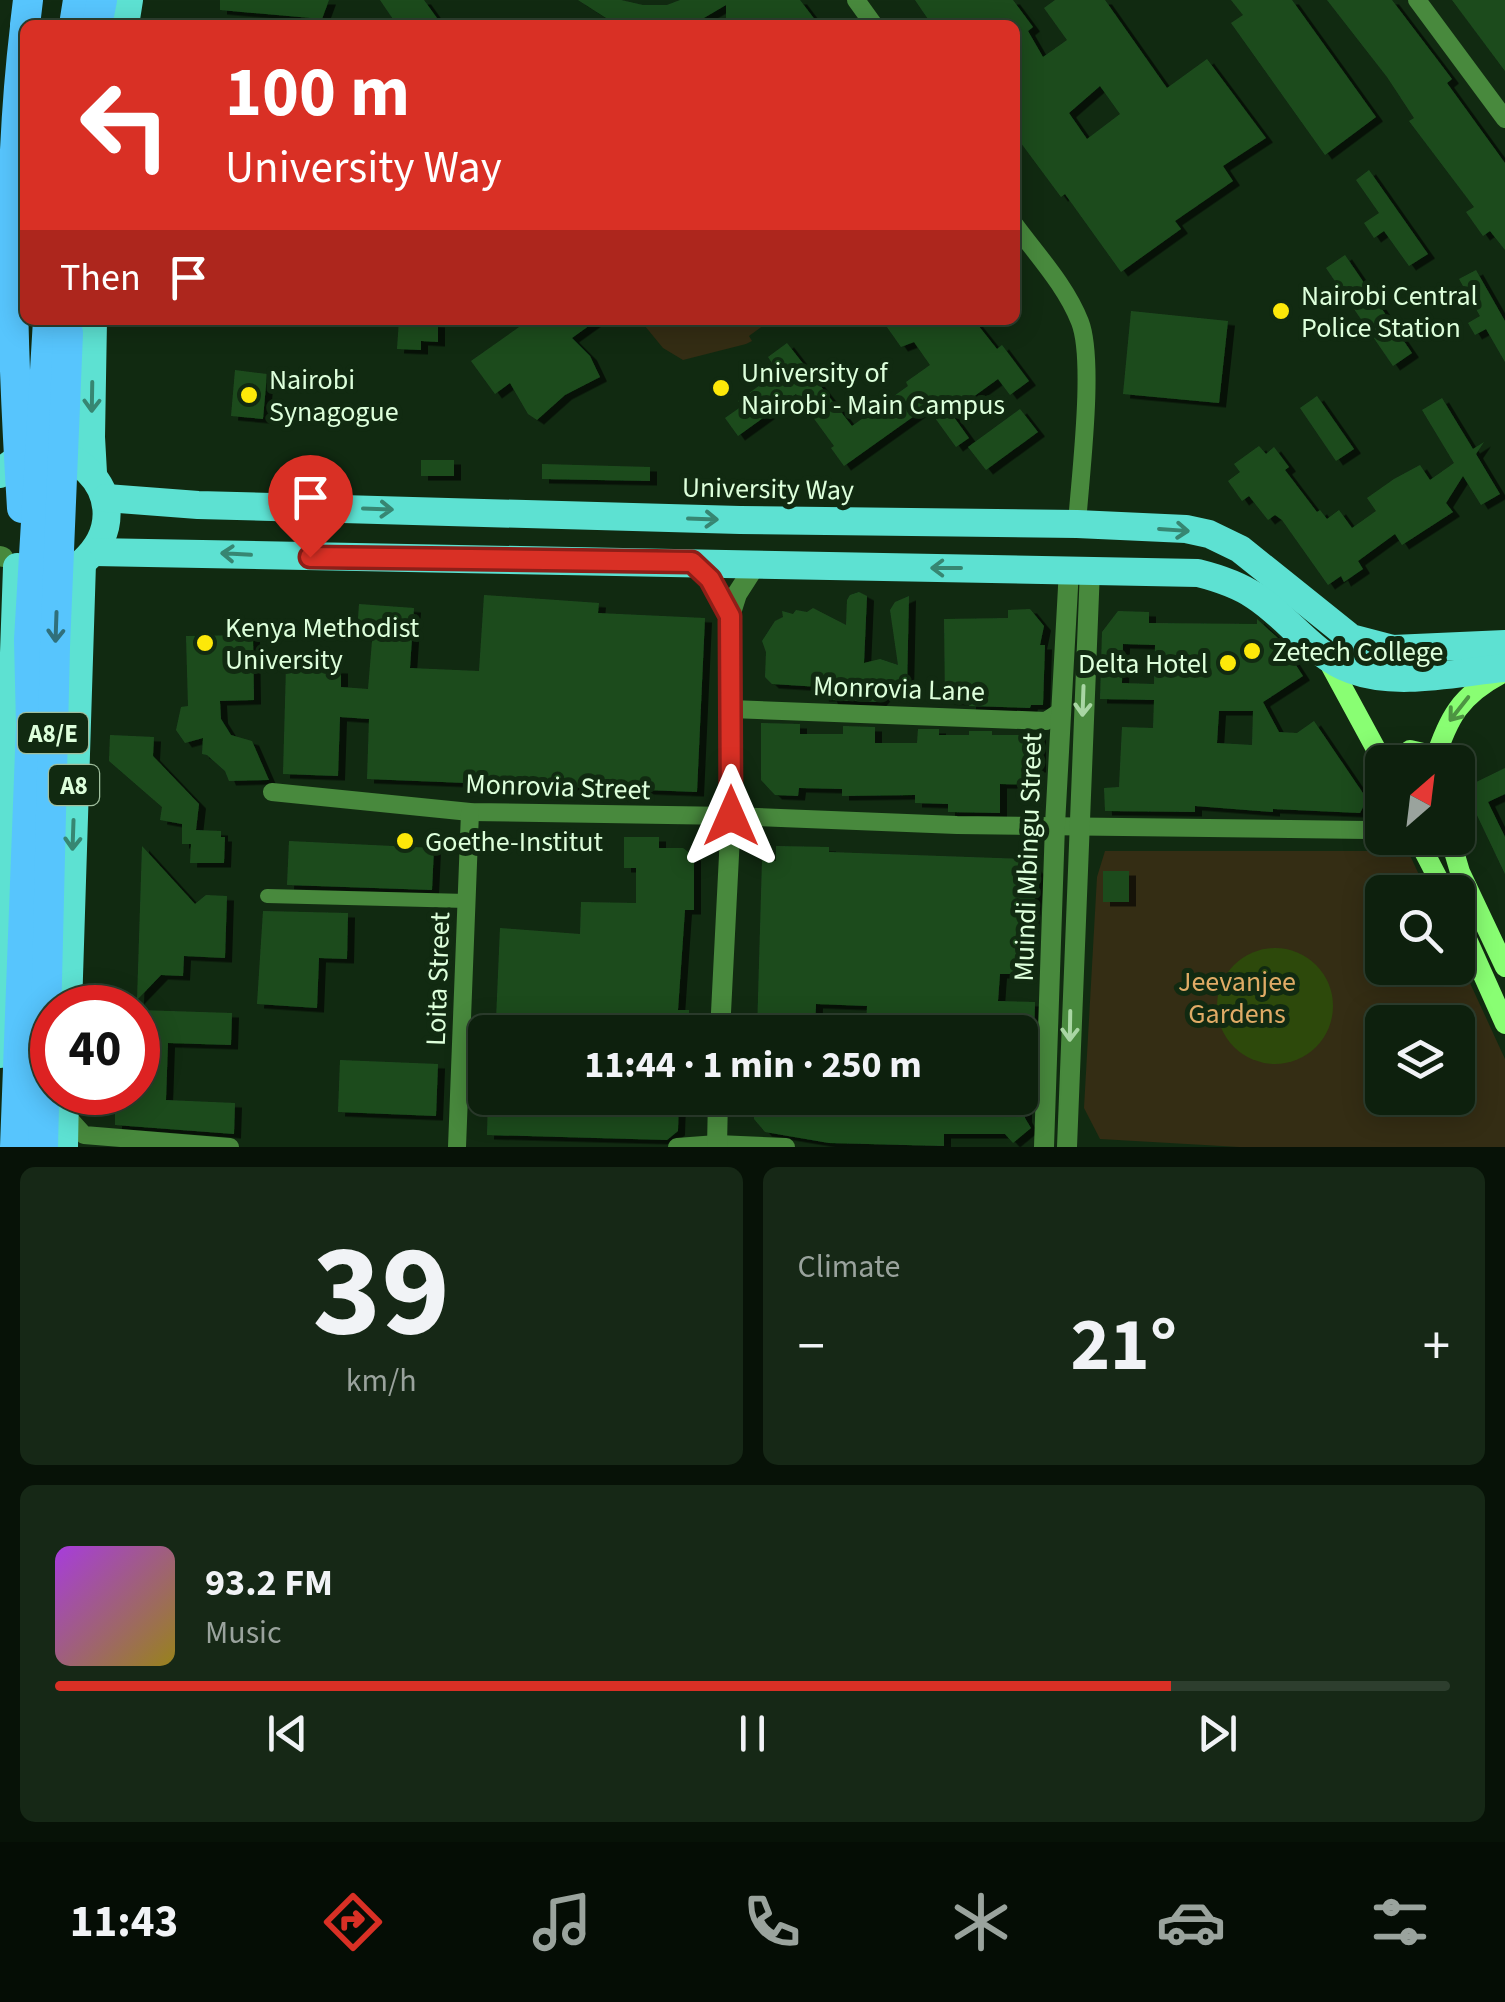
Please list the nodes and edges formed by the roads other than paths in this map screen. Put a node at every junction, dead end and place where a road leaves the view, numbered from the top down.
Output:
1 (1417, 0) edge
2 (20, 67) edge
3 (1505, 119) edge
4 (1020, 232) edge
5 (35, 325) edge
6 (48, 325) edge
7 (68, 325) edge
8 (94, 325) edge
9 (4, 470) edge
10 (99, 485) junction
11 (1077, 524) junction
12 (5, 558) edge
13 (88, 558) junction
14 (692, 562) junction
15 (757, 564) junction
16 (1079, 569) junction
17 (730, 616) junction
18 (30, 640) junction
19 (1505, 644) edge
20 (1326, 657) junction
21 (1505, 670) edge
22 (731, 709) junction
23 (1061, 711) junction
24 (1374, 745) edge
25 (1439, 745) edge
26 (272, 792) dead end
27 (470, 812) junction
28 (731, 816) junction
29 (1055, 825) junction
30 (1078, 825) junction
31 (1365, 828) edge
32 (1455, 855) edge
33 (268, 896) dead end
34 (468, 902) junction
35 (1475, 957) edge
36 (1505, 967) edge
37 (69, 985) edge
38 (721, 1015) edge
39 (1505, 1024) edge
40 (0, 1054) edge
41 (65, 1115) edge
42 (70, 1115) edge
43 (718, 1115) edge
44 (717, 1146) edge
45 (16, 1147) edge
46 (42, 1147) edge
47 (64, 1147) edge
48 (230, 1147) edge
49 (457, 1147) edge
50 (677, 1147) edge
51 (786, 1147) edge
52 (1044, 1147) edge
53 (1067, 1147) edge

1 - 3 street
2 - 18 highway
4 - 11 street
5 - 9 highway
6 - 18 highway, A8/E
7 -> 46 highway, A8/E
8 -> 10 highway, A8
9 - 10 highway
10 -> 11 highway, University Way
10 - 13 highway, A8
11 -> 19 highway, University Way
12 - 13 highway, A8
12 - 40 highway, A8
14 -> 13 highway
13 -> 37 highway, A8
14 - 15 highway
14 - 17 street
16 -> 15 highway
15 - 17 street
16 - 20 highway
16 - 23 street, Muindi Mbingu Street
16 -> 30 street, Muindi Mbingu Street
17 - 22 street
18 - 45 highway, A8/E
20 - 21 highway
20 - 24 main road
21 -> 25 main road
22 - 23 street, Monrovia Lane
22 - 28 street
23 - 29 street, Muindi Mbingu Street
26 - 27 street, Monrovia Street
27 - 28 street, Monrovia Street
27 - 34 street, Loita Street
28 - 29 street, Monrovia Street
28 - 38 street
29 - 30 street, Monrovia Street
29 - 52 street, Muindi Mbingu Street
30 - 31 street, Monrovia Street
30 -> 53 street, Muindi Mbingu Street
32 - 36 main road
33 - 34 street
34 - 49 street, Loita Street
35 - 39 main road
41 - 47 highway
42 - 48 street
43 - 44 street
44 - 50 street
44 - 51 street

